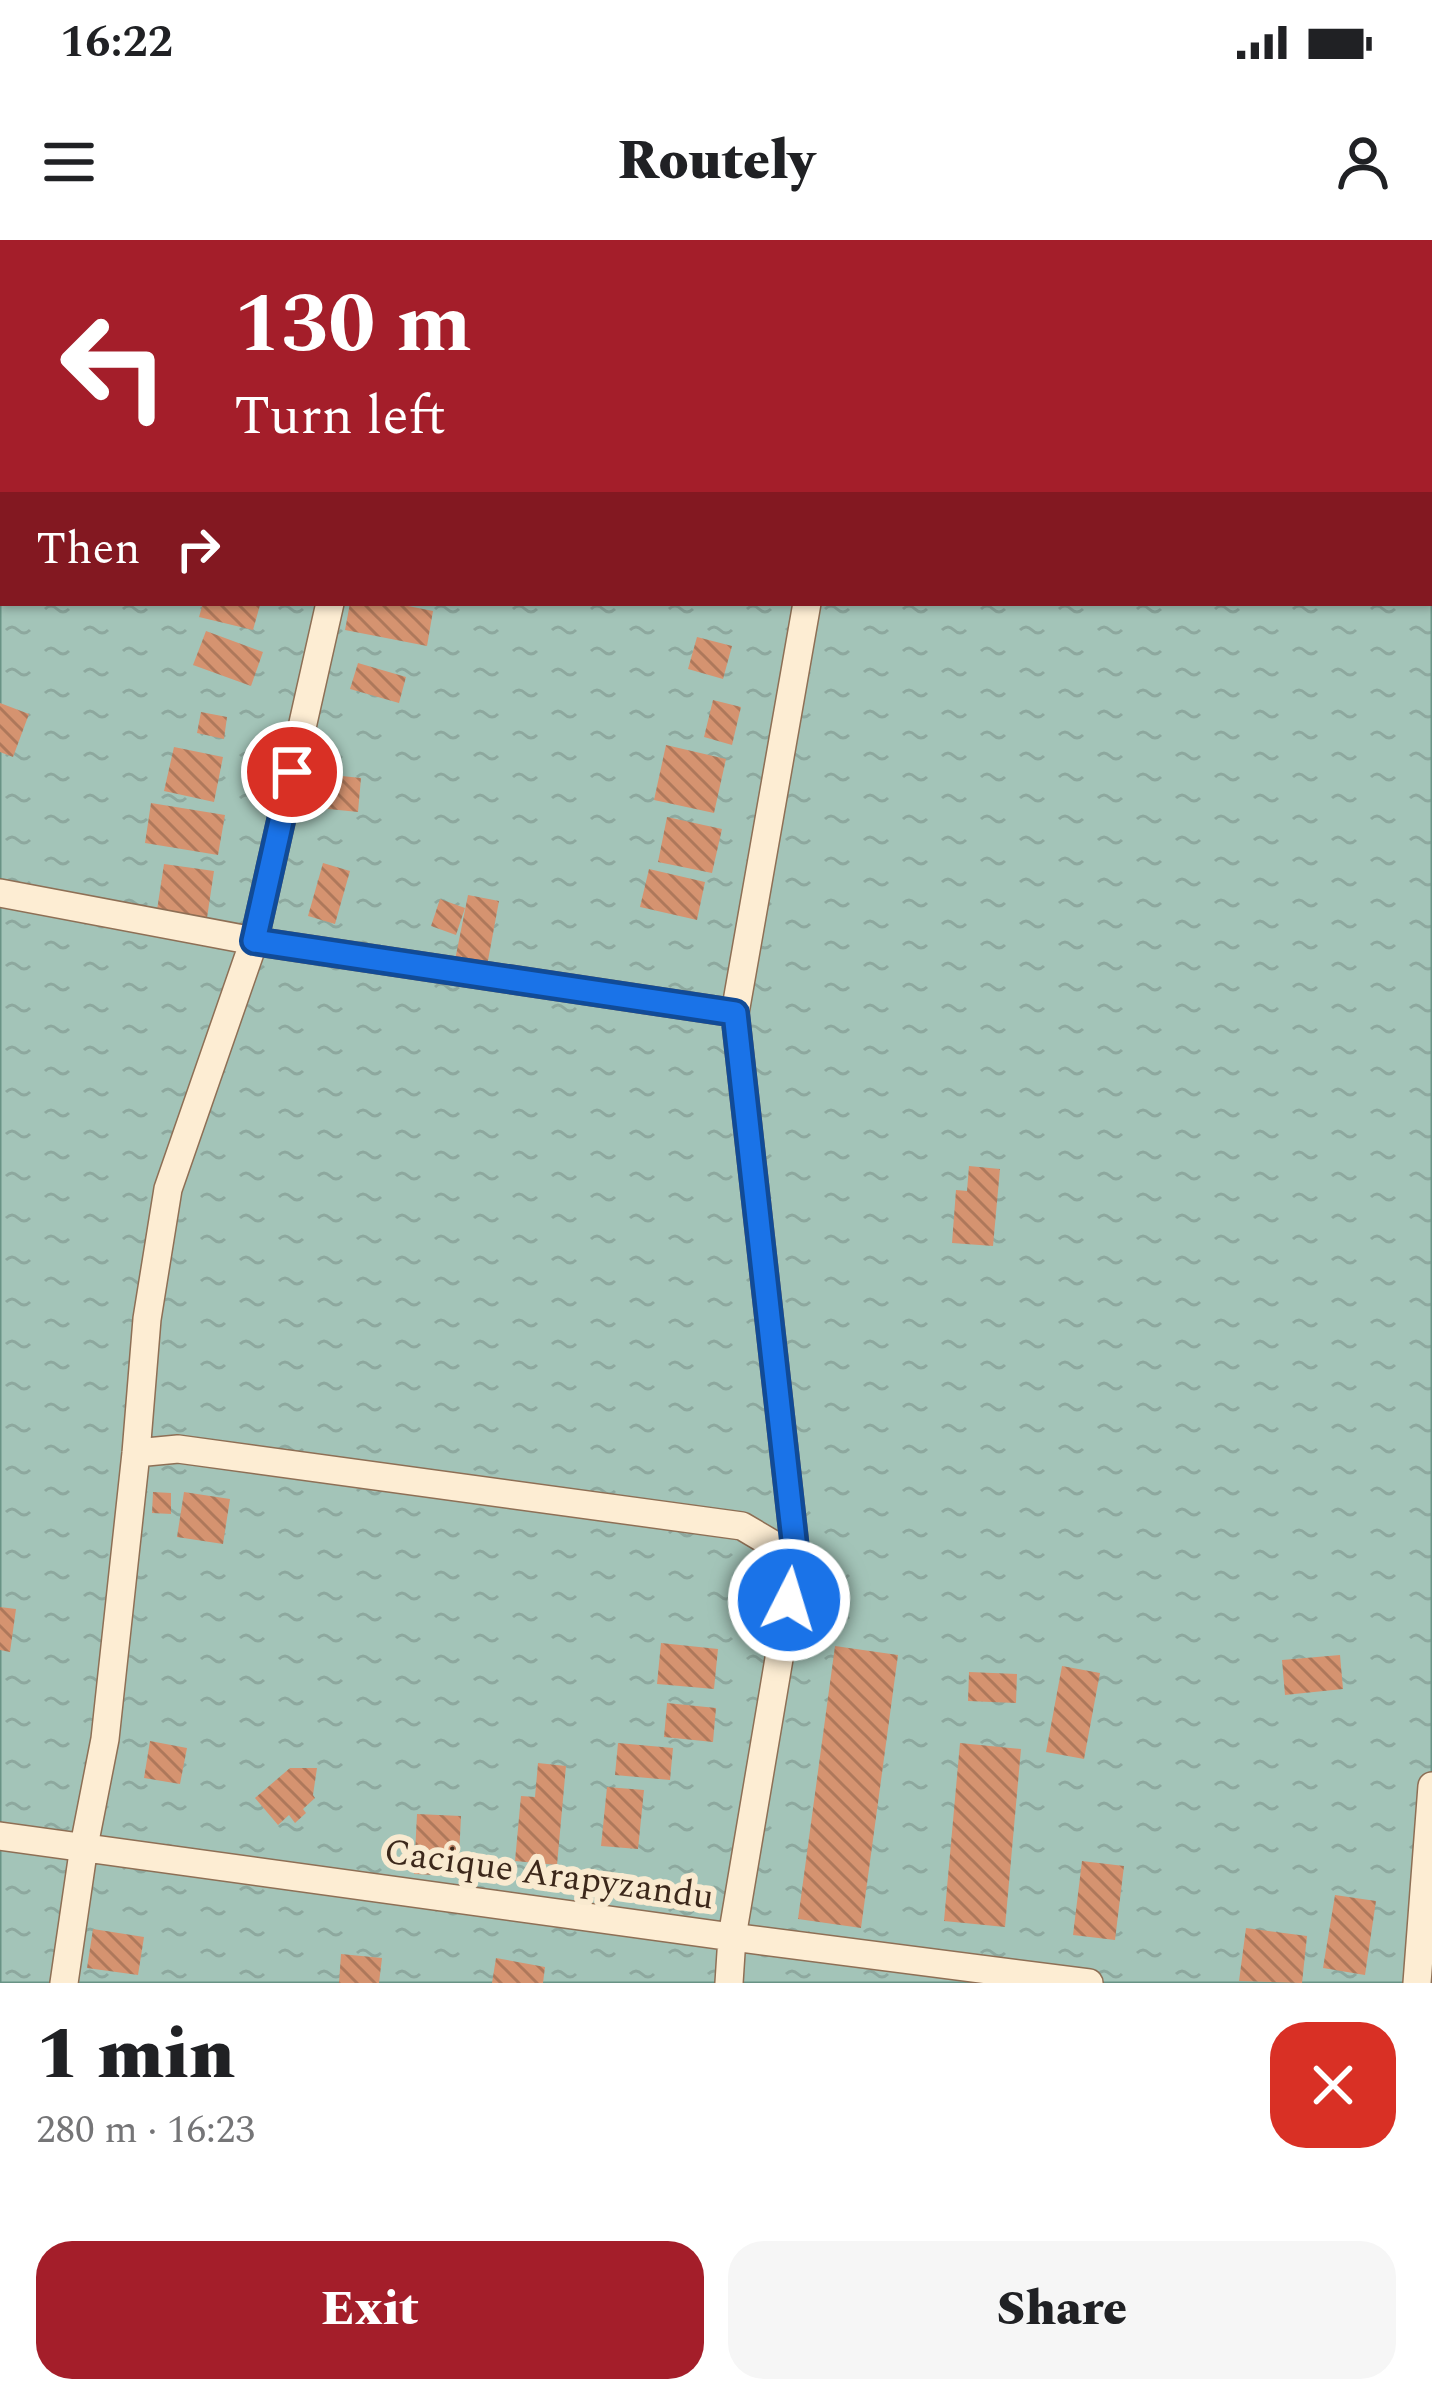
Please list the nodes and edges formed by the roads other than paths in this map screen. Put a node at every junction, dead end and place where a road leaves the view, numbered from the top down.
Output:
1 (329, 606) edge
2 (806, 606) edge
3 (0, 893) edge
4 (254, 941) junction
5 (735, 1013) junction
6 (136, 1453) junction
7 (796, 1558) junction
8 (1432, 1786) edge
9 (0, 1837) edge
10 (84, 1846) junction
11 (733, 1937) junction
12 (64, 1983) edge
13 (729, 1983) edge
14 (1088, 1983) edge
15 (1417, 1983) edge

1 - 4 street
2 - 5 street
3 - 4 street
4 - 5 street
4 - 6 street
5 - 7 street
6 - 7 street
6 - 10 street
7 - 11 street
8 - 15 street
9 - 10 street, Cacique Arapyzandu
10 - 11 street, Cacique Arapyzandu
10 - 12 street
11 - 13 street
11 - 14 street, Cacique Arapyzandu

